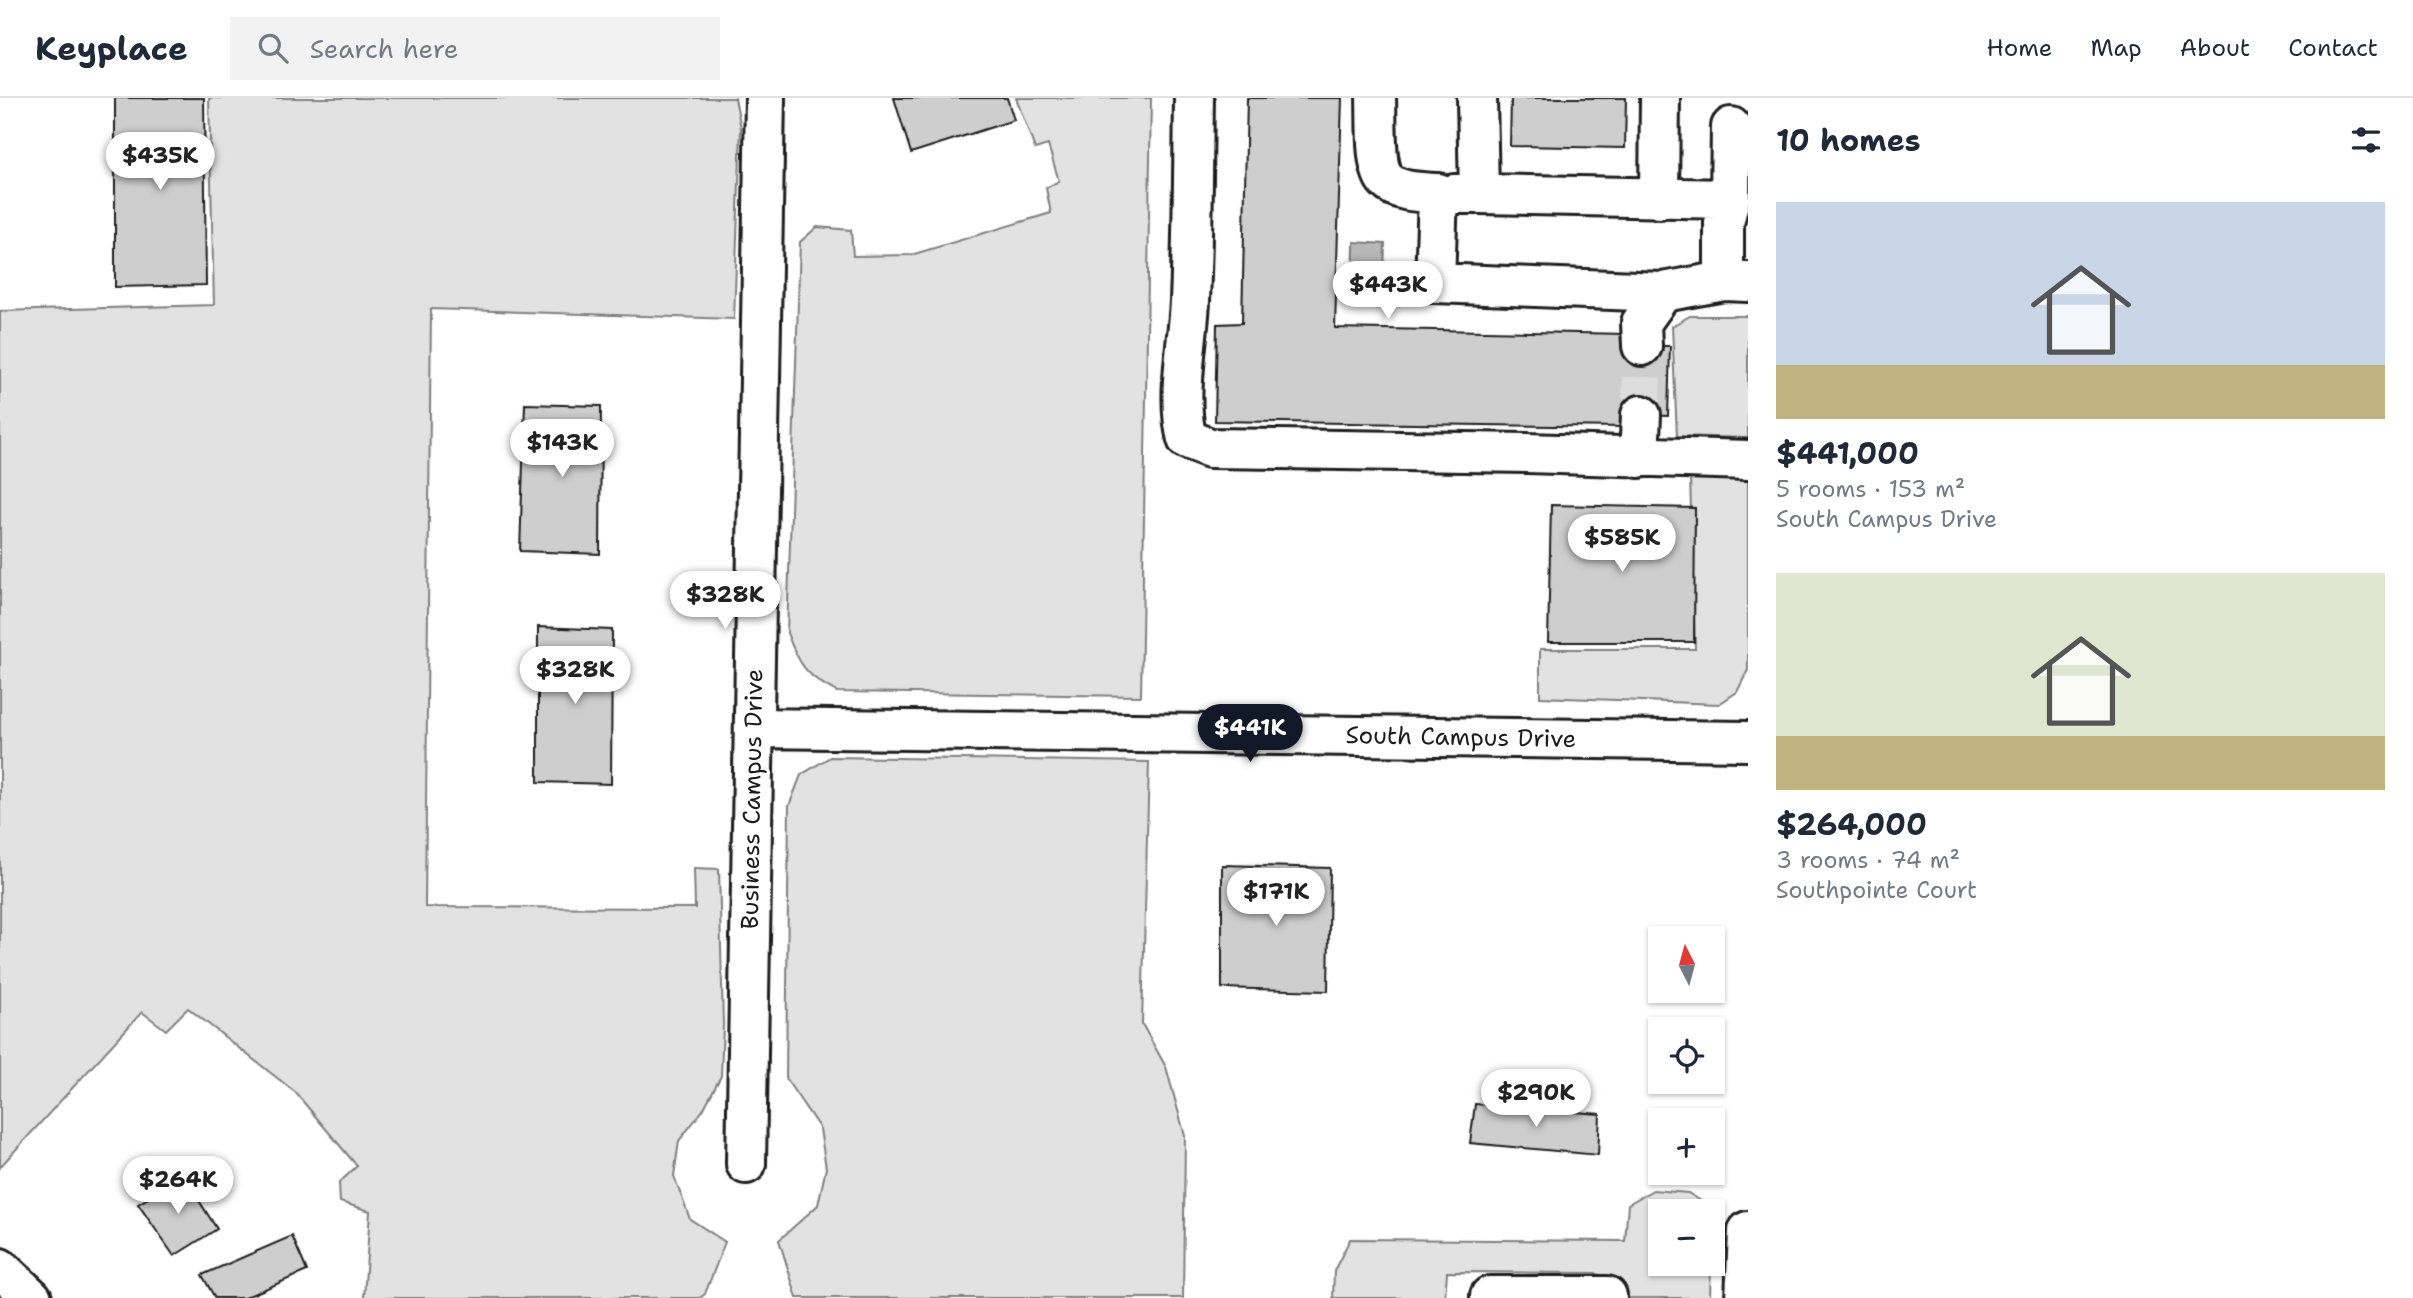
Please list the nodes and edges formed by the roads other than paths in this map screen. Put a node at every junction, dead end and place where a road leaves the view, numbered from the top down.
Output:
1 (765, 98) edge
2 (1194, 98) edge
3 (1376, 98) edge
4 (1477, 98) edge
5 (1660, 98) edge
6 (1737, 117) edge
7 (1438, 193) junction
8 (1479, 194) junction
9 (1659, 199) junction
10 (1730, 199) junction
11 (1736, 281) edge
12 (1663, 292) junction
13 (1642, 346) tunnel mouth
14 (1642, 415) tunnel mouth
15 (1639, 458) junction
16 (1748, 460) edge
17 (754, 728) junction
18 (1748, 741) edge
19 (746, 1164) dead end
20 (1748, 1231) edge
21 (0, 1268) edge
22 (32, 1298) edge
23 (1490, 1298) edge
24 (1607, 1298) edge
25 (1745, 1298) edge

1 - 17 main road, Business Campus Drive
2 - 15 main road
3 - 7 main road
4 - 8 main road
5 - 9 main road
6 - 10 main road
7 - 8 main road
7 - 12 main road
8 - 9 main road
9 - 10 main road
10 - 11 main road
11 - 12 main road
12 - 13 main road
14 - 15 main road
15 - 16 main road
17 - 18 main road, South Campus Drive
17 - 19 main road, Business Campus Drive
20 - 25 main road
21 - 22 main road
23 - 24 main road

